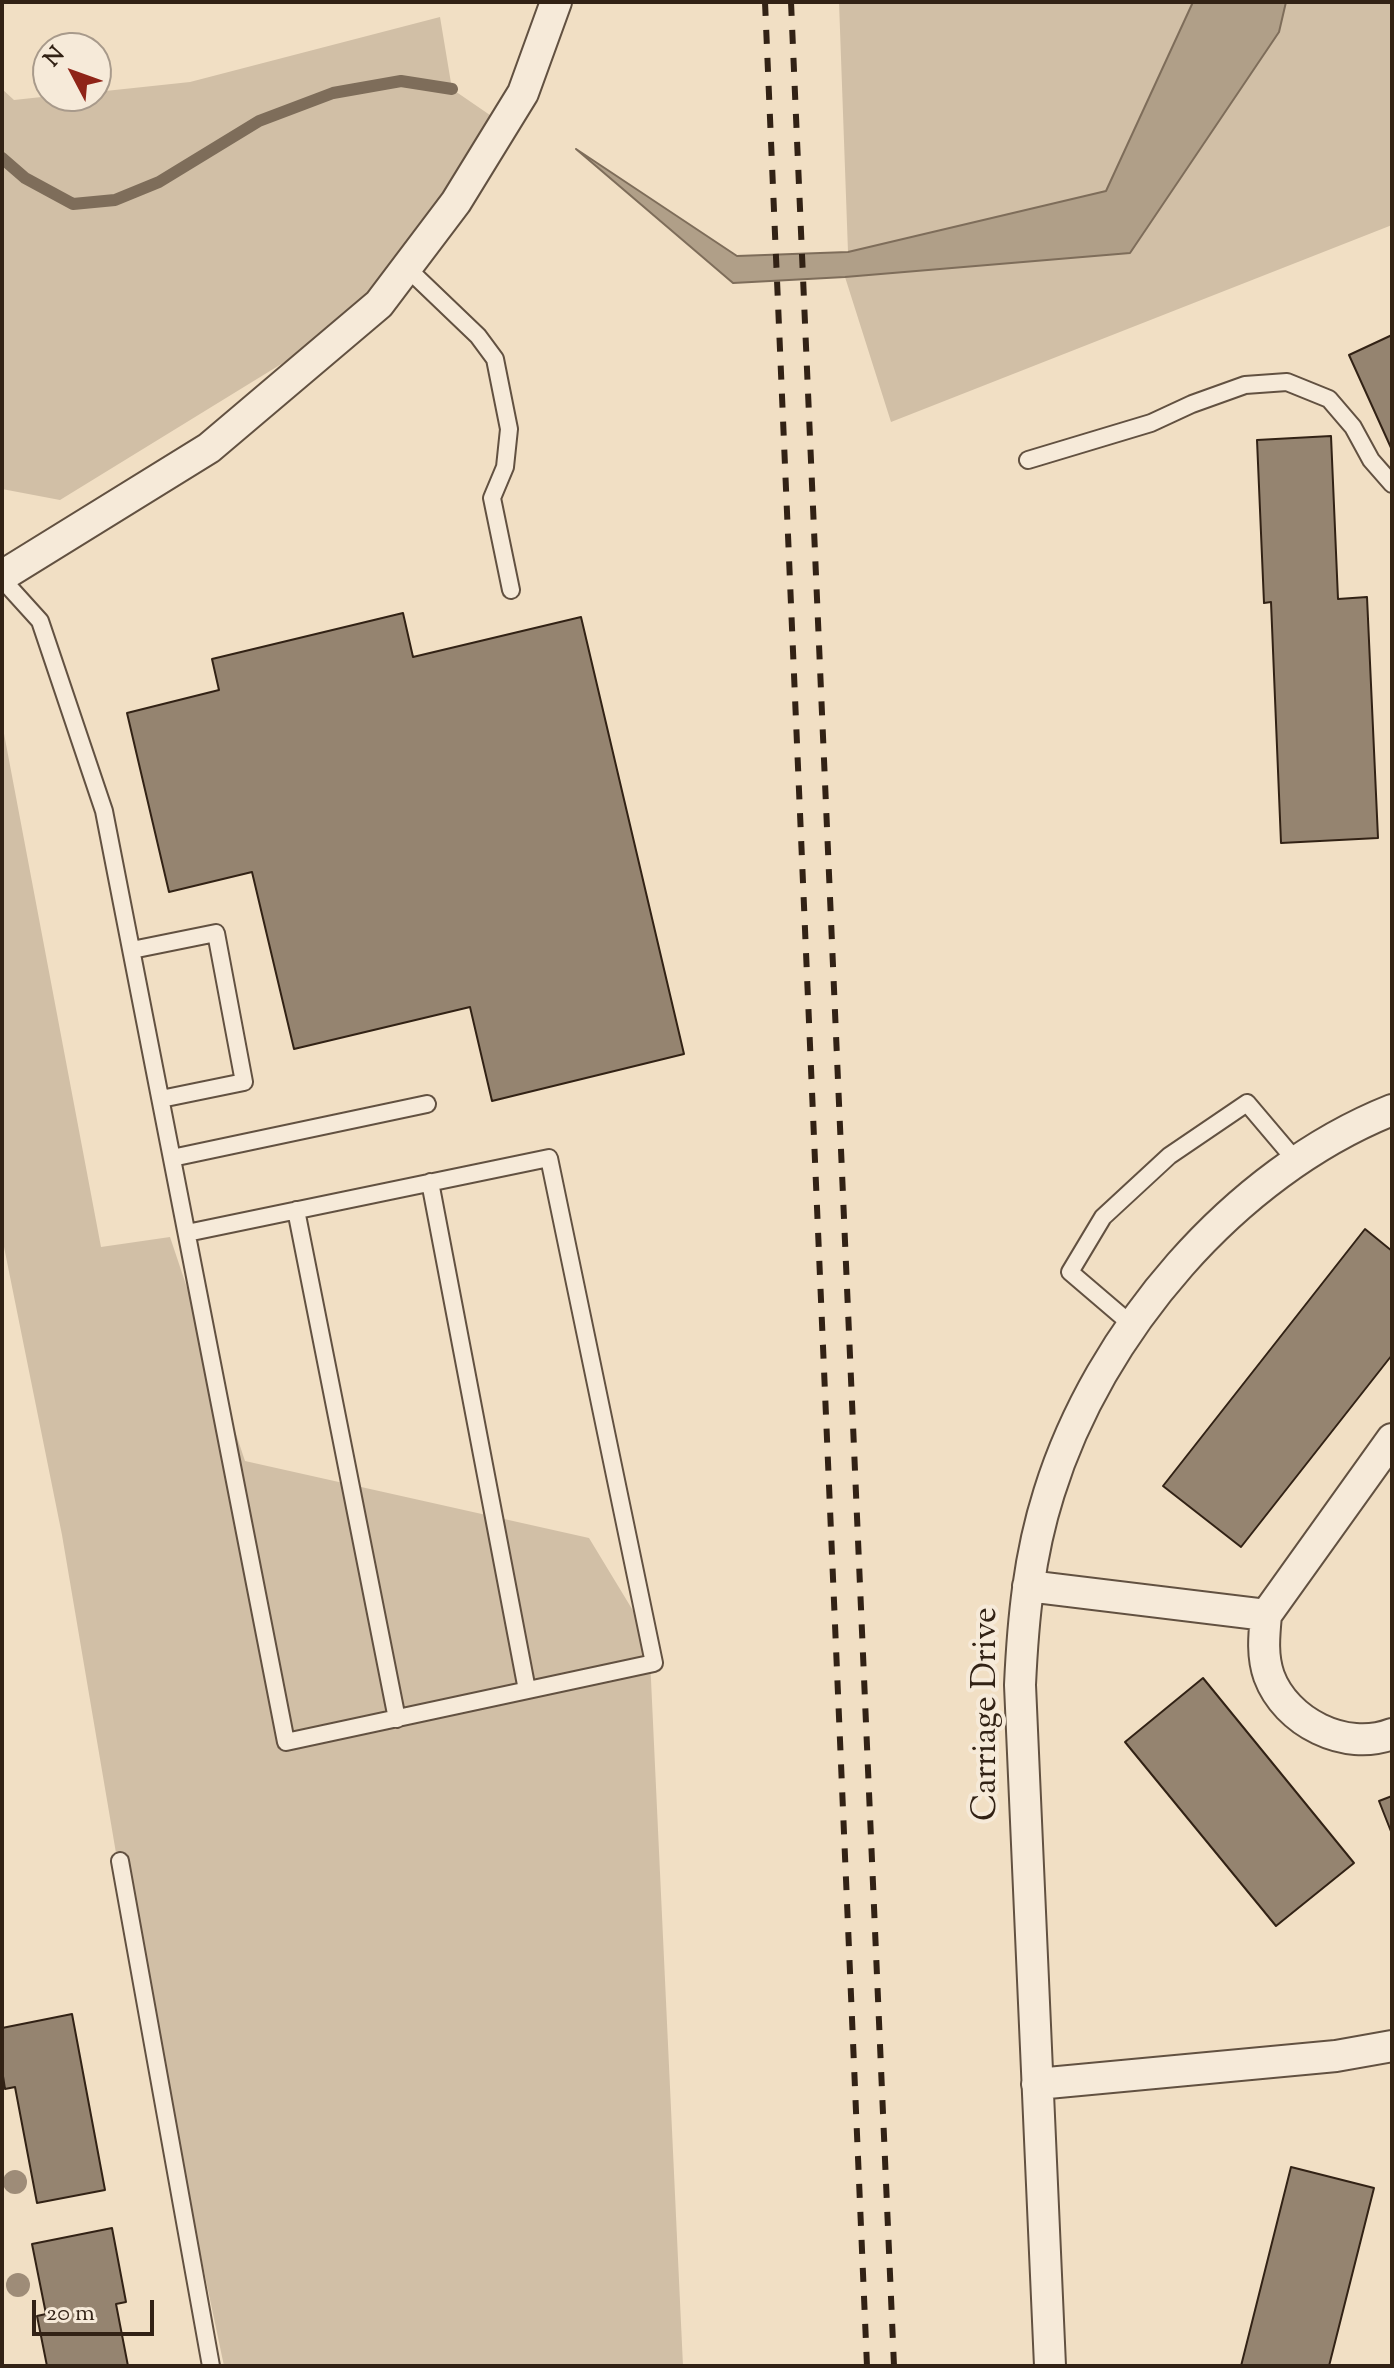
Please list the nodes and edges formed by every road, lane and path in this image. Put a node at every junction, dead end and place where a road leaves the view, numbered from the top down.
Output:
1 (556, 2) edge
2 (407, 268) junction
3 (1028, 460) dead end
4 (1392, 484) edge
5 (2, 577) edge
6 (511, 590) dead end
7 (132, 950) junction
8 (161, 1099) junction
9 (427, 1104) dead end
10 (1392, 1110) edge
11 (172, 1158) junction
12 (1297, 1162) junction
13 (430, 1182) junction
14 (296, 1210) junction
15 (187, 1233) junction
16 (1132, 1325) junction
17 (1392, 1439) edge
18 (1028, 1586) junction
19 (1266, 1615) junction
20 (527, 1690) junction
21 (397, 1719) junction
22 (1392, 1734) edge
23 (120, 1861) dead end
24 (1391, 2049) edge
25 (1037, 2084) junction
26 (211, 2366) edge
27 (1050, 2366) edge

1 - 2 street
2 - 5 street
2 - 6 lane
3 - 4 lane
5 - 7 lane
7 - 8 lane
7 - 8 lane
8 - 11 lane
9 - 11 lane
10 - 12 street, Carriage Drive
11 - 15 lane
12 - 16 street, Carriage Drive
12 - 16 lane
13 - 14 lane
13 - 20 lane
13 - 20 lane
14 - 15 lane
14 - 21 lane
15 - 21 lane
16 - 18 street, Carriage Drive
17 - 19 street
18 - 19 street
18 - 25 street, Carriage Drive
19 - 22 street
20 - 21 lane
23 - 26 lane
24 - 25 street
25 - 27 street, Carriage Drive

